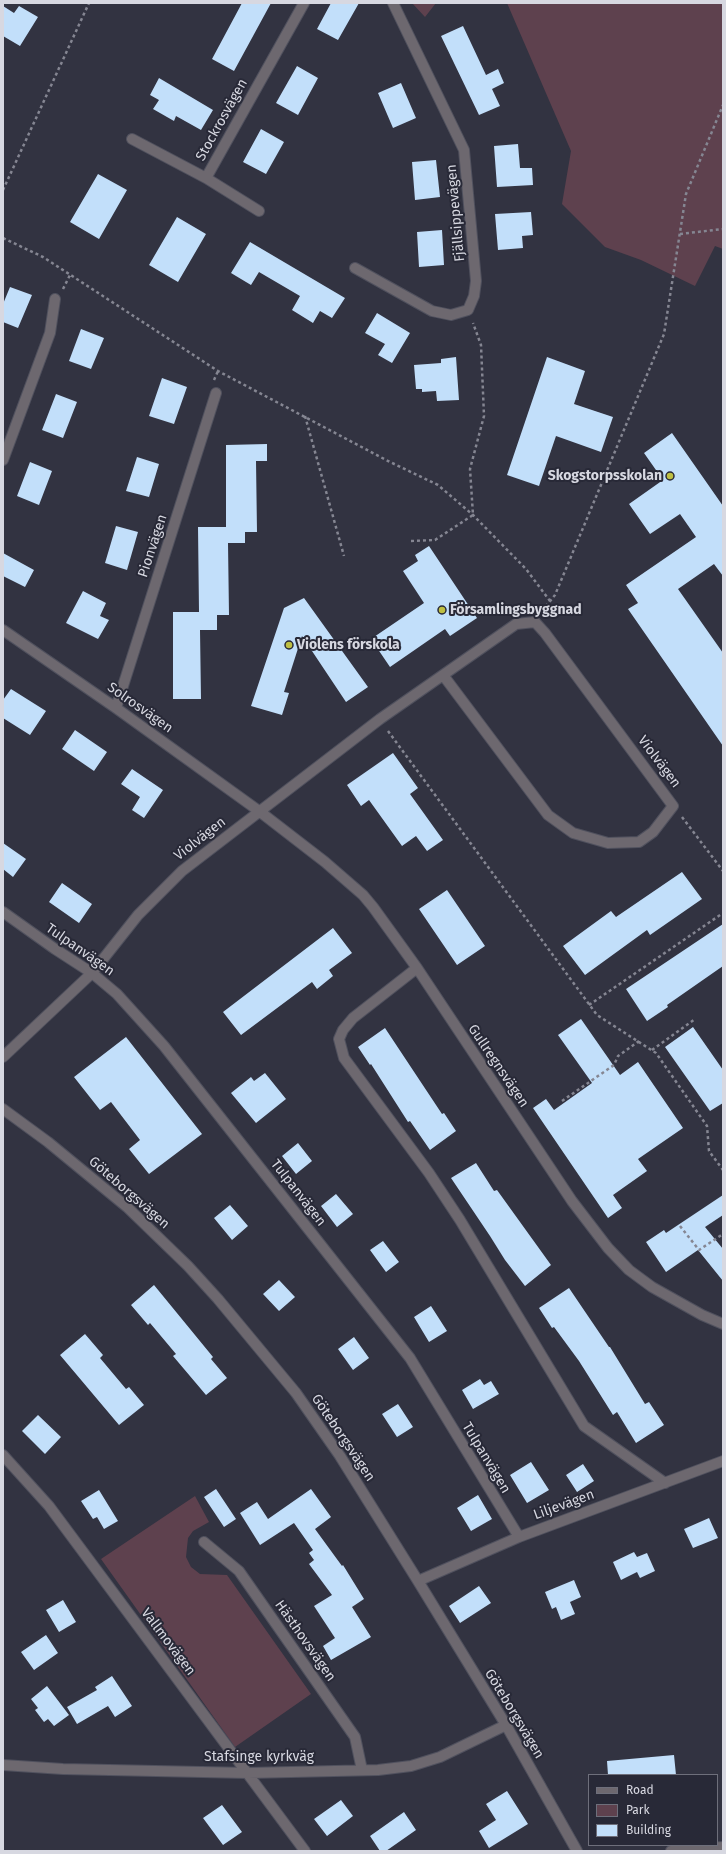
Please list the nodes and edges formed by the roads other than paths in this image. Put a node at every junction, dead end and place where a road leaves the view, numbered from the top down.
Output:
1 (304, 3) edge
2 (393, 3) edge
3 (132, 139) dead end
4 (206, 178) junction
5 (260, 211) dead end
6 (355, 268) dead end
7 (55, 299) dead end
8 (216, 393) dead end
9 (3, 460) edge
10 (3, 630) edge
11 (443, 675) junction
12 (116, 708) junction
13 (259, 811) junction
14 (3, 912) edge
15 (417, 968) junction
16 (92, 973) junction
17 (3, 1057) edge
18 (3, 1109) edge
19 (723, 1324) edge
20 (3, 1455) edge
21 (723, 1461) edge
22 (665, 1483) junction
23 (519, 1537) junction
24 (204, 1542) dead end
25 (418, 1581) junction
26 (506, 1725) junction
27 (3, 1765) edge
28 (362, 1770) junction
29 (248, 1773) junction
30 (723, 1847) edge
31 (305, 1851) edge
32 (577, 1851) edge
33 (671, 1851) edge

1 - 4 street, Stockrosvägen
2 - 6 street, Fjällsippevägen
3 - 4 street, Stockrosvägen
4 - 5 street
7 - 9 street
8 - 12 street, Pionvägen
10 - 12 street, Solrosvägen
11 - 11 street, Violvägen
11 - 13 street, Violvägen
12 - 13 street, Solrosvägen
13 - 15 street, Gullregnsvägen
13 - 16 street, Violvägen
14 - 16 street, Tulpanvägen
15 - 19 street, Gullregnsvägen
15 - 22 street
16 - 17 street, Violvägen
16 - 23 street, Tulpanvägen
18 - 25 street, Göteborgsvägen
20 - 29 street, Vallmovägen
21 - 22 street, Liljevägen
22 - 23 street, Liljevägen
23 - 25 street, Liljevägen
24 - 28 street, Hästhovsvägen
25 - 26 street, Göteborgsvägen
26 - 28 street, Stafsinge kyrkväg
26 - 32 street, Göteborgsvägen
27 - 29 street, Stafsinge kyrkväg
28 - 29 street, Stafsinge kyrkväg
29 - 31 street, Vallmovägen
30 - 33 street

